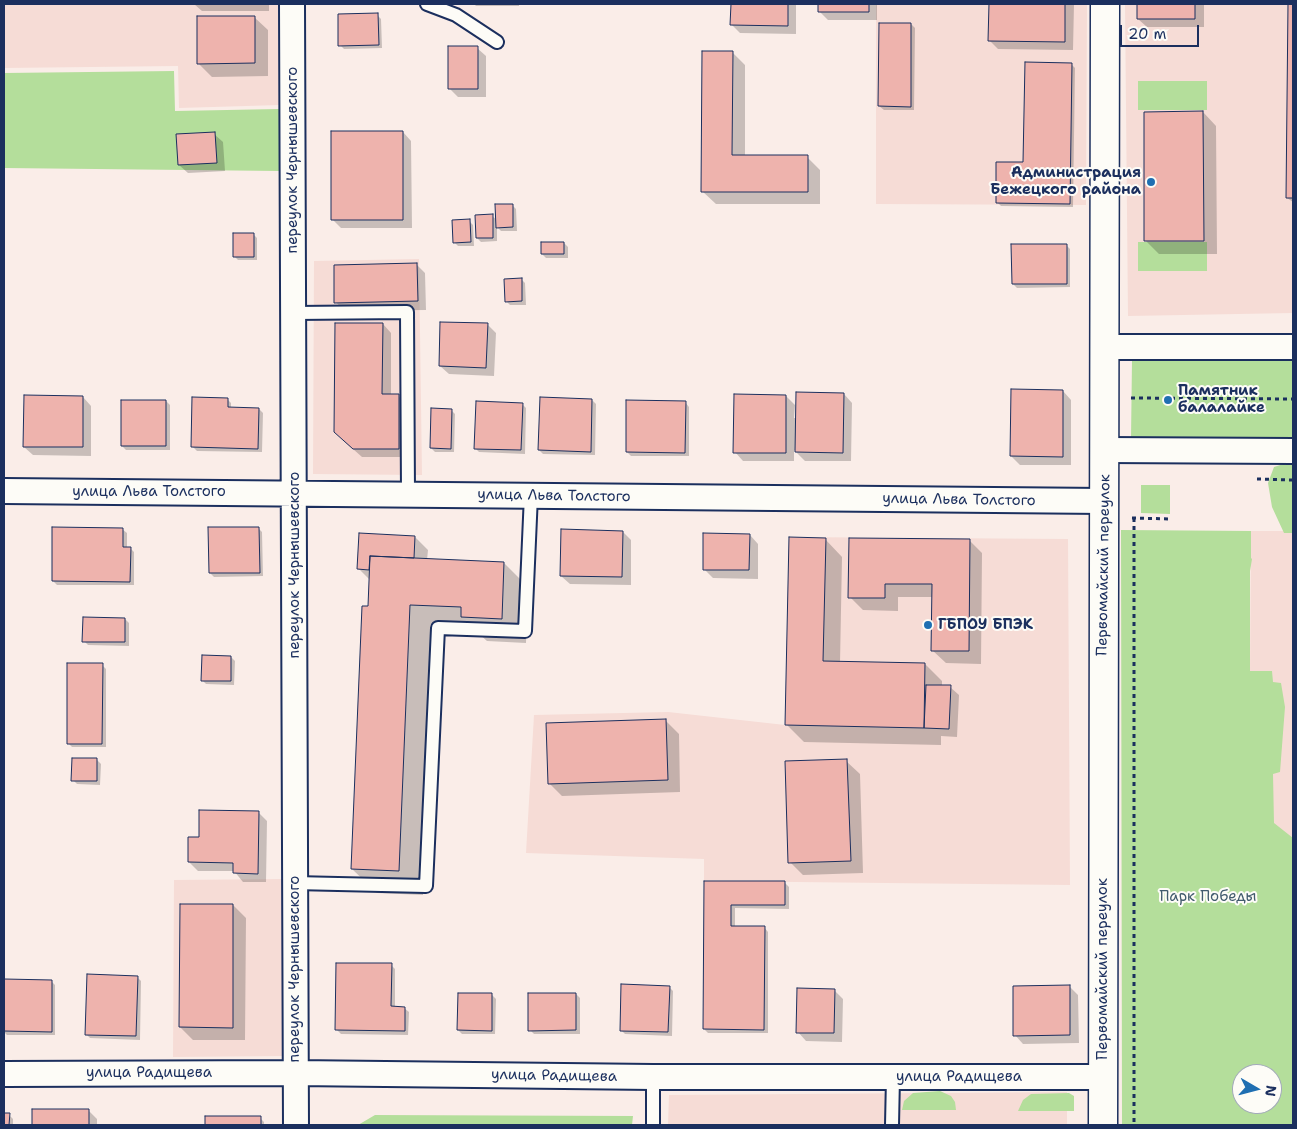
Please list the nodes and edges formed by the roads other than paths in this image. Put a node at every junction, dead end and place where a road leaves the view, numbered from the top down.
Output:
1 (292, 4) edge
2 (427, 4) edge
3 (1105, 4) edge
4 (496, 42) dead end
5 (294, 313) junction
6 (1106, 347) junction
7 (1293, 347) edge
8 (1105, 450) junction
9 (1293, 451) edge
10 (4, 491) edge
11 (295, 493) junction
12 (408, 494) junction
13 (531, 496) junction
14 (1104, 501) junction
15 (294, 883) junction
16 (296, 1073) junction
17 (4, 1074) edge
18 (653, 1077) junction
19 (893, 1077) junction
20 (1104, 1077) junction
21 (296, 1125) edge
22 (653, 1125) edge
23 (892, 1125) edge
24 (1103, 1125) edge

1 - 5 street, переулок Чернышевского
2 - 4 lane
3 - 6 street, Первомайский переулок
5 - 11 street, переулок Чернышевского
5 - 12 lane
6 - 7 street
6 - 8 street, Первомайский переулок
8 - 9 street
8 - 14 street, Первомайский переулок
10 - 11 street, улица Льва Толстого
11 - 12 street, улица Льва Толстого
11 - 15 street, переулок Чернышевского
12 - 13 street, улица Льва Толстого
13 - 14 street, улица Льва Толстого
13 - 15 lane
14 - 20 street, Первомайский переулок
15 - 16 street, переулок Чернышевского
16 - 17 street, улица Радищева
16 - 18 street, улица Радищева
16 - 21 street, переулок Чернышевского
18 - 19 street, улица Радищева
18 - 22 lane
19 - 20 street, улица Радищева
19 - 23 lane
20 - 24 street, Первомайский переулок

